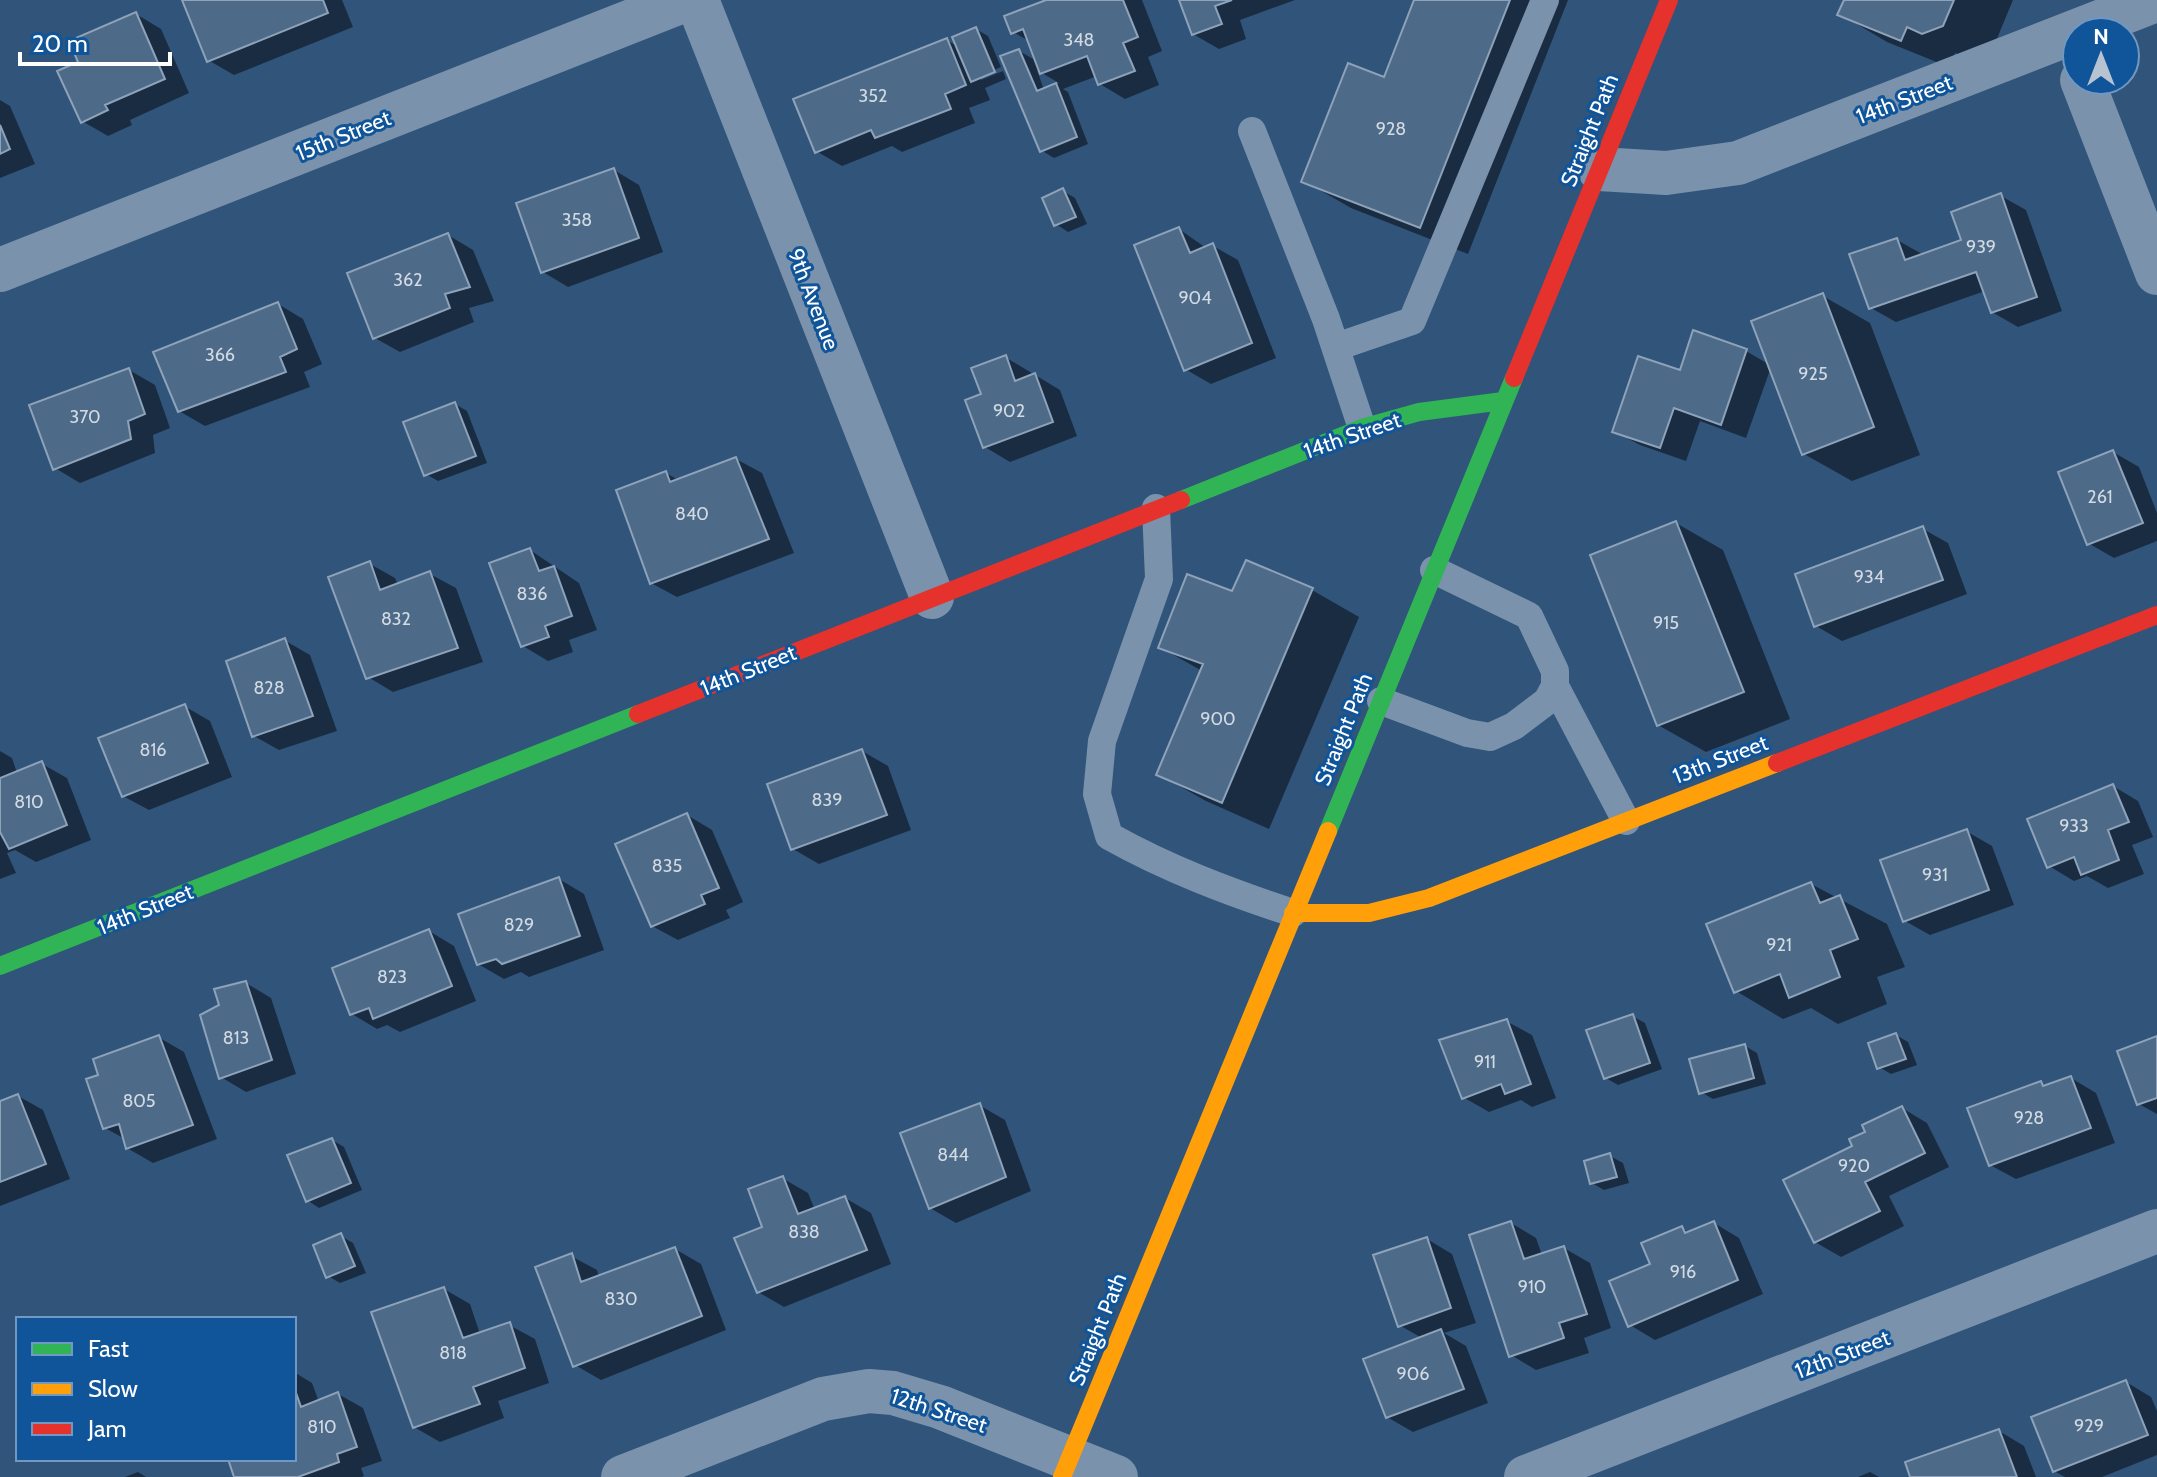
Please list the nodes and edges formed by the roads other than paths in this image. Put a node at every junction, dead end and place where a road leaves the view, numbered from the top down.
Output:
1 (685, 0) edge
2 (697, 0) edge
3 (1545, 0) edge
4 (1669, 0) edge
5 (2156, 0) edge
6 (2129, 16) edge
7 (2061, 54) edge
8 (2088, 96) edge
9 (1252, 131) dead end
10 (1599, 169) junction
11 (0, 270) edge
12 (2157, 273) edge
13 (1336, 347) junction
14 (1503, 401) junction
15 (1362, 428) junction
16 (1156, 508) junction
17 (1434, 570) junction
18 (932, 597) junction
19 (2157, 615) edge
20 (1555, 686) junction
21 (1381, 701) junction
22 (1626, 821) junction
23 (1293, 913) junction
24 (0, 966) edge
25 (2157, 1231) edge
26 (1066, 1468) edge
27 (623, 1477) edge
28 (1116, 1477) edge
29 (1526, 1477) edge

1 - 11 street, 15th Street
2 - 18 street, 9th Avenue
3 - 13 lane
4 - 10 street, Straight Path
5 - 6 street, 14th Street
7 - 10 street, 14th Street
8 - 12 street
9 - 13 lane
10 - 14 street, Straight Path
13 - 15 lane
14 - 15 street, 14th Street
14 - 17 street, Straight Path
15 - 16 street, 14th Street
16 - 18 street, 14th Street
16 - 23 lane
17 - 20 lane
17 - 21 street, Straight Path
18 - 24 street, 14th Street
19 - 22 street, 13th Street
20 - 21 lane
20 - 22 lane
21 - 23 street, Straight Path
22 - 23 street, 13th Street
23 - 26 street, Straight Path
25 - 29 street, 12th Street
26 - 27 street, 12th Street
26 - 28 street, 12th Street

